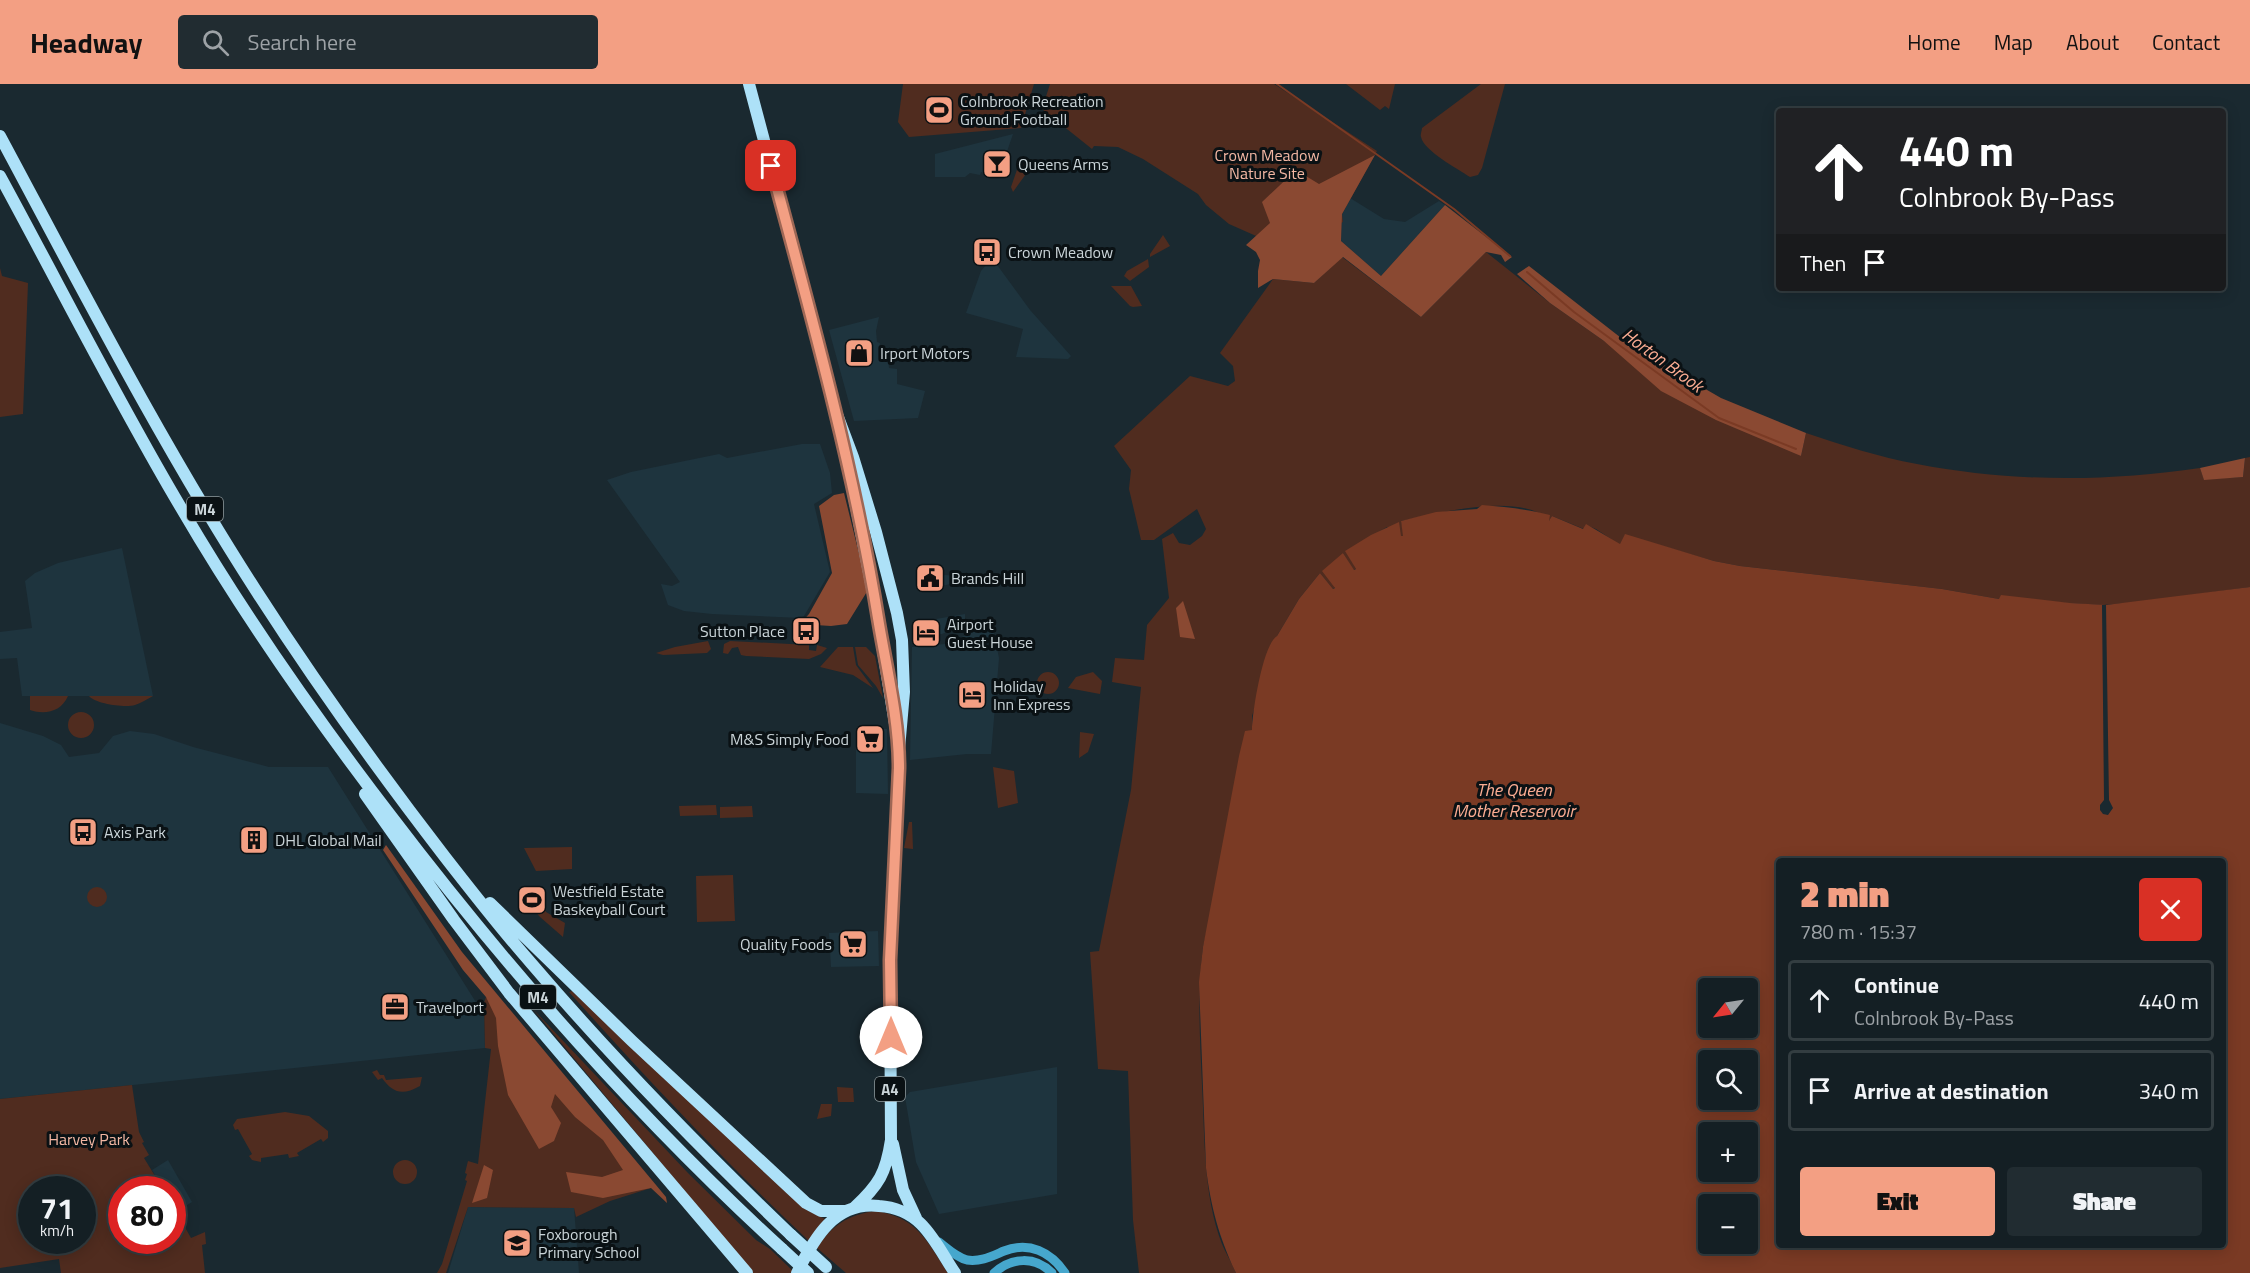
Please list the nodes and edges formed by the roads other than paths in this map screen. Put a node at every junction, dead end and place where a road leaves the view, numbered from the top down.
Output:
1 (749, 84) edge
2 (0, 136) edge
3 (0, 176) edge
4 (836, 409) junction
5 (320, 722) junction
6 (899, 749) junction
7 (447, 859) junction
8 (891, 1140) junction
9 (849, 1209) junction
10 (919, 1222) junction
11 (931, 1235) junction
12 (829, 1270) edge
13 (747, 1273) edge
14 (797, 1273) edge
15 (808, 1273) edge
16 (955, 1273) edge
17 (994, 1273) edge
18 (1052, 1273) edge
19 (1065, 1273) edge

1 - 4 highway, A4
2 - 7 highway, M4
3 - 5 highway, M4
4 - 6 highway, A4
4 - 6 highway, A4
5 - 13 highway, M4
5 - 15 highway, M4, bridge
6 - 8 highway, A4
7 - 9 highway, M4
7 - 12 highway, M4, bridge
8 - 9 highway, A4
8 - 10 highway, A4
9 - 10 highway
9 - 14 highway
10 - 11 highway
11 - 16 highway
11 - 19 main road
17 - 18 main road

